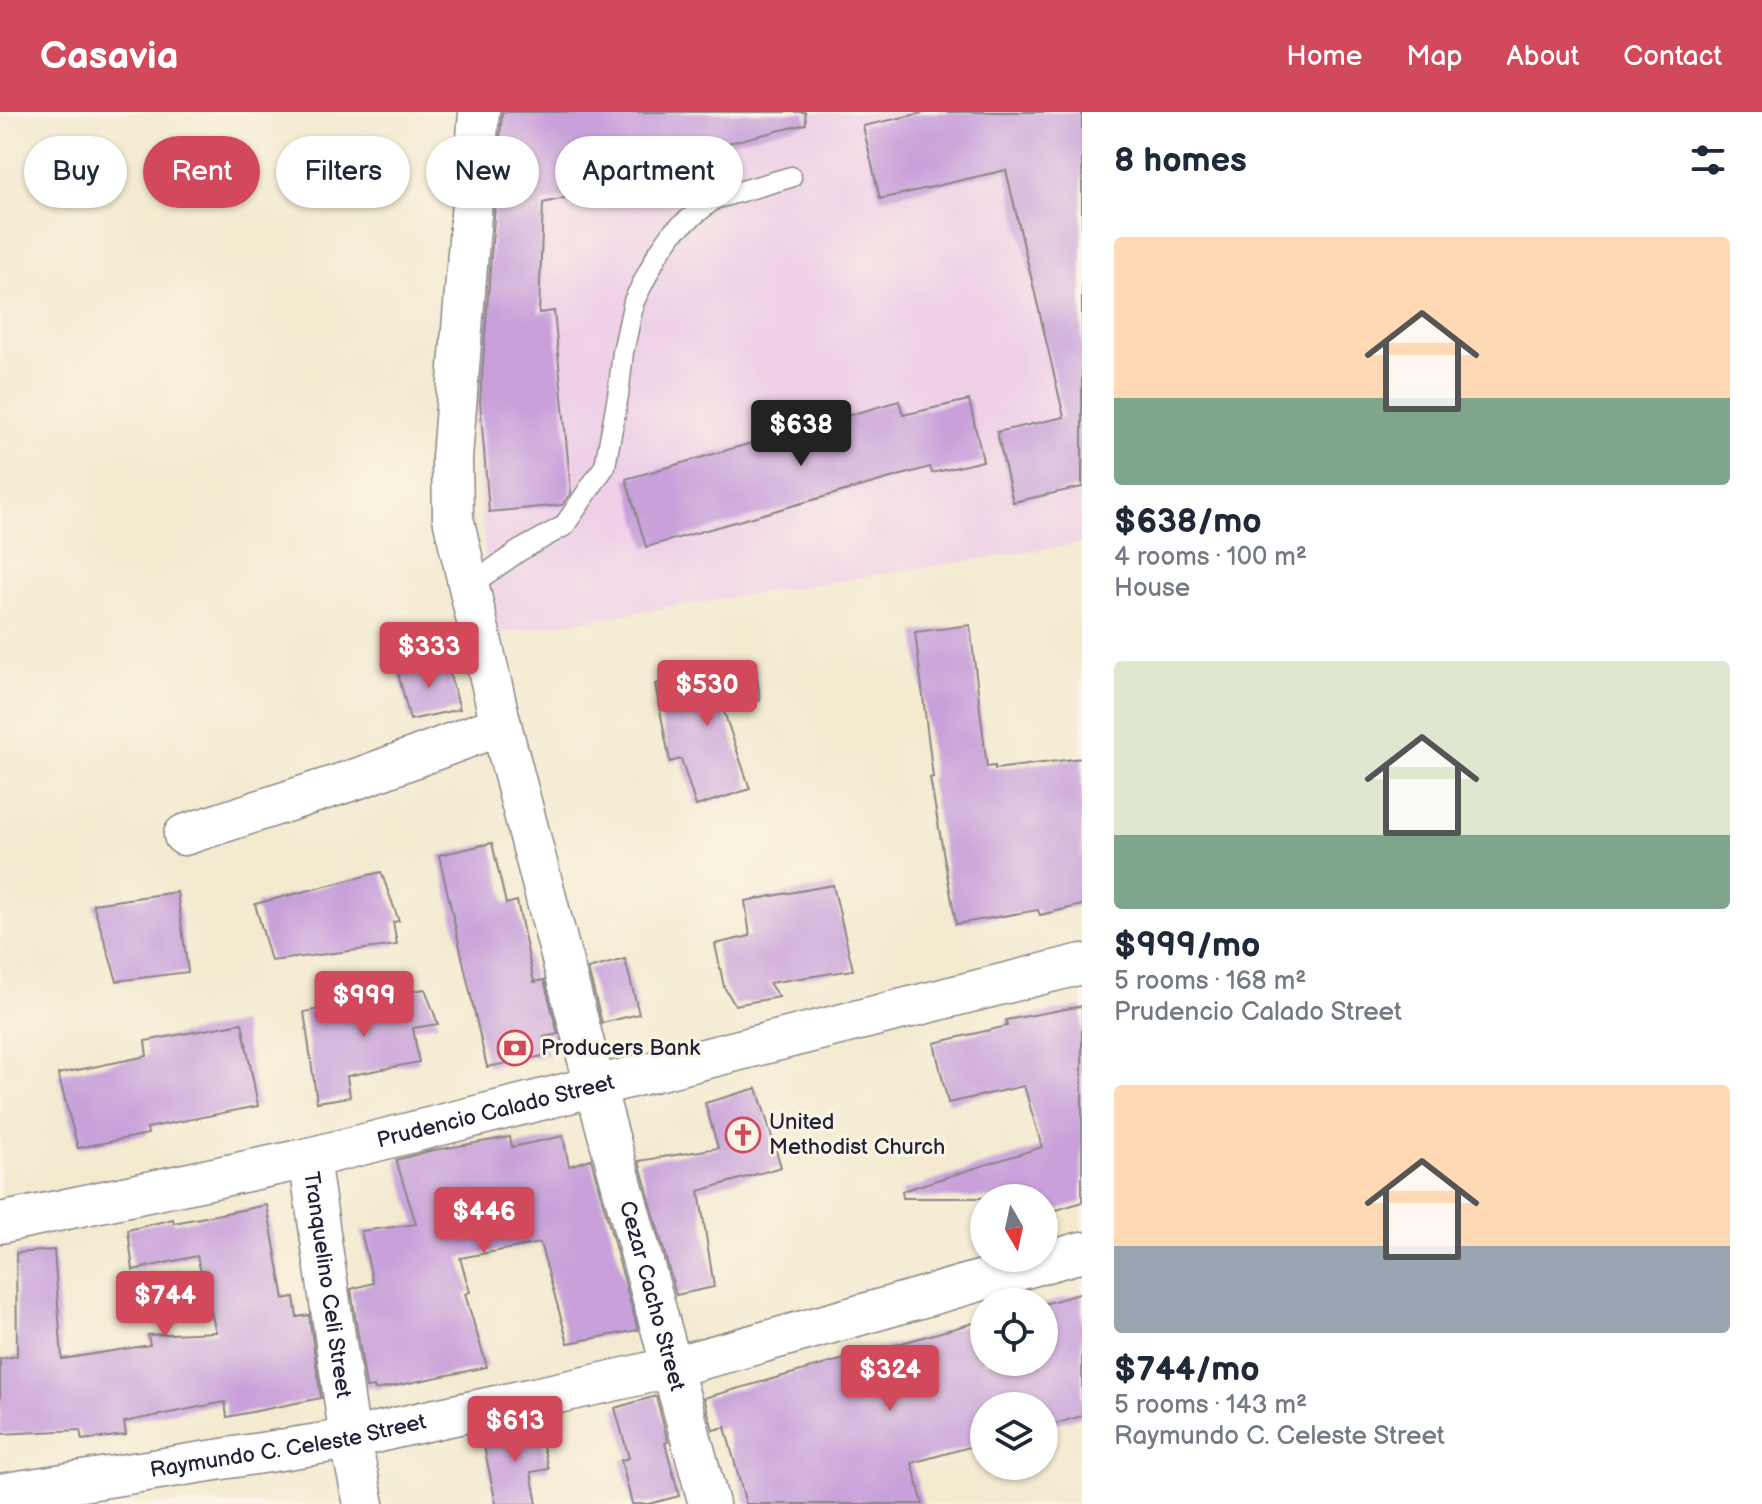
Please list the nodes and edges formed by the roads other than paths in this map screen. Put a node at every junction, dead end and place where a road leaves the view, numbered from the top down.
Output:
1 (479, 112) edge
2 (791, 177) dead end
3 (469, 586) junction
4 (501, 725) junction
5 (184, 835) dead end
6 (1082, 964) edge
7 (595, 1086) junction
8 (309, 1158) junction
9 (0, 1223) edge
10 (1082, 1252) edge
11 (670, 1367) junction
12 (350, 1439) junction
13 (0, 1494) edge
14 (364, 1504) edge
15 (709, 1504) edge

1 - 3 street, Cezar Cacho Street
2 - 3 lane
3 - 4 street, Cezar Cacho Street
4 - 5 street
4 - 7 street, Cezar Cacho Street
6 - 7 street, Prudencio Calado Street
7 - 8 street, Prudencio Calado Street
7 - 11 street, Cezar Cacho Street
8 - 9 street, Prudencio Calado Street
8 - 12 street, Tranquelino Celi Street
10 - 11 street, Raymundo C. Celeste Street
11 - 12 street, Raymundo C. Celeste Street
11 - 15 street, Cezar Cacho Street
12 - 13 street, Raymundo C. Celeste Street
12 - 14 street, Tranquelino Celi Street

